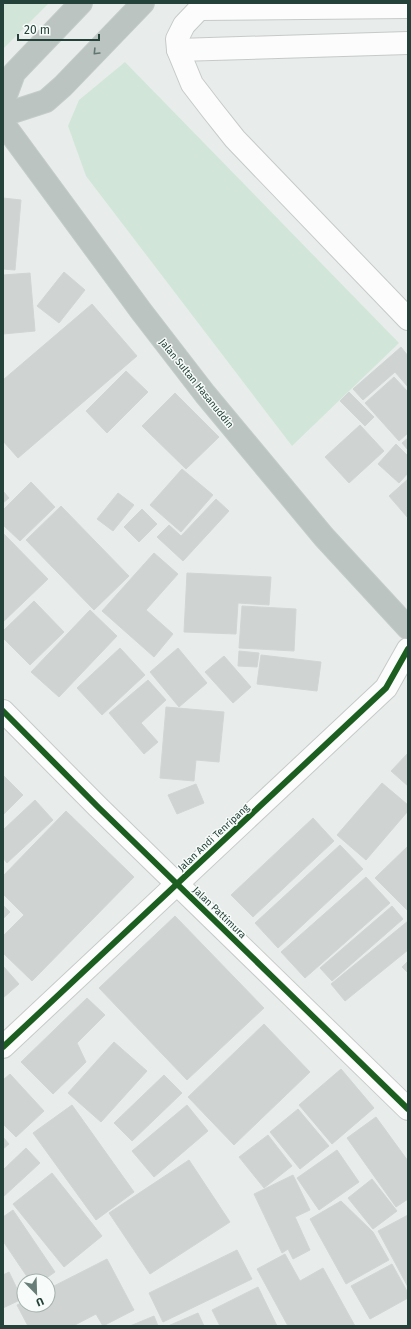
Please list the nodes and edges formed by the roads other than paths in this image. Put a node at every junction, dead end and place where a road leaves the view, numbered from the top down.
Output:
1 (81, 3) edge
2 (142, 3) edge
3 (202, 6) edge
4 (408, 7) edge
5 (408, 43) edge
6 (178, 50) junction
7 (3, 103) edge
8 (3, 115) edge
9 (3, 123) edge
10 (408, 319) edge
11 (408, 628) edge
12 (408, 649) edge
13 (3, 711) edge
14 (177, 883) junction
15 (3, 1047) edge
16 (408, 1109) edge

1 - 7 highway
2 -> 8 highway
3 - 4 street
3 - 6 street
5 - 6 street
6 - 10 street
9 - 11 highway, Jalan Sultan Hasanuddin
12 - 14 street, Jalan Andi Tenripang
13 - 14 street, Jalan Pattimura
14 - 15 street, Jalan Andi Tenripang
14 - 16 street, Jalan Pattimura

